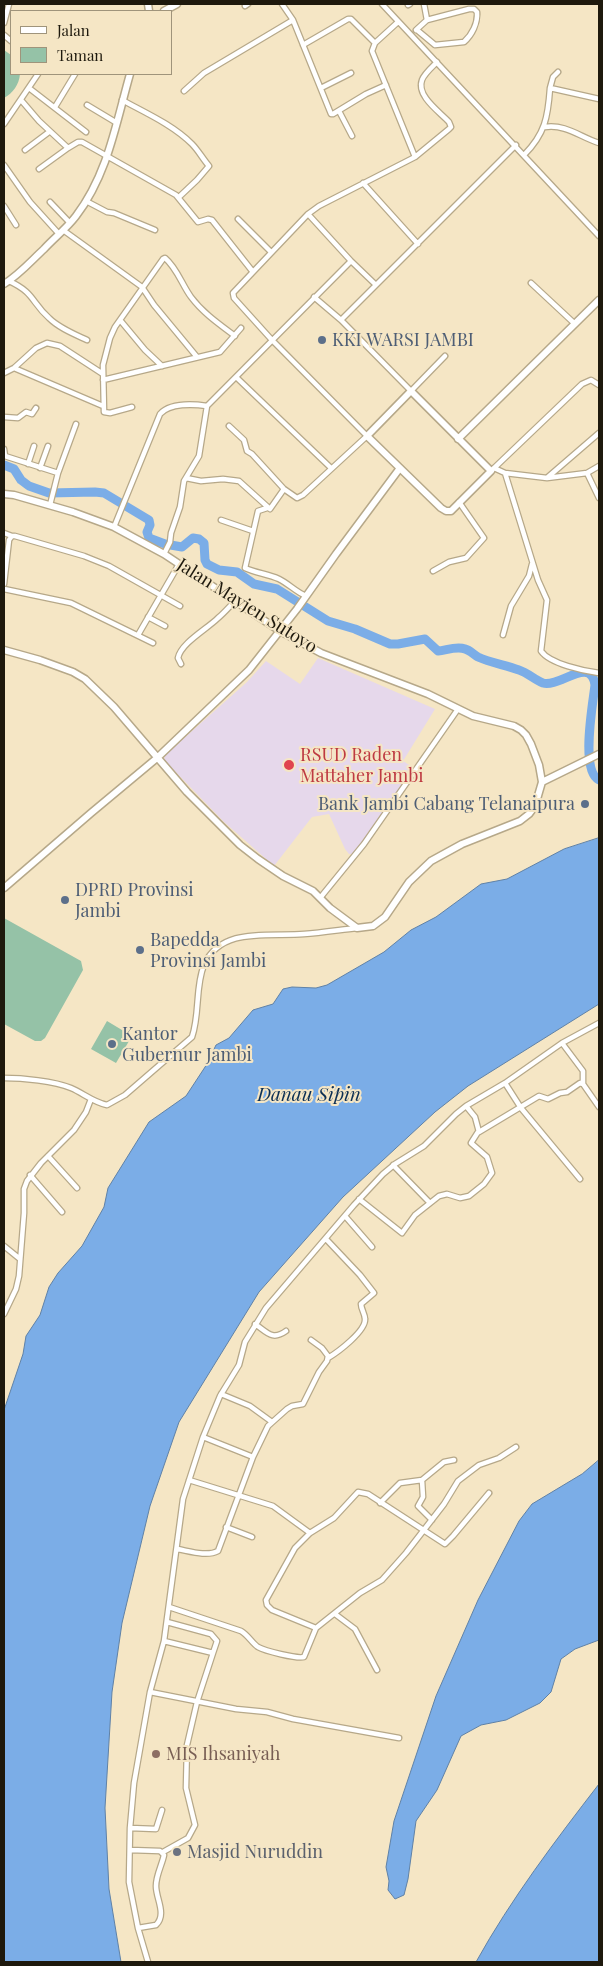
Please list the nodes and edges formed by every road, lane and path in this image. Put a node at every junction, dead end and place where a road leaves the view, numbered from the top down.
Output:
1 (9, 4) edge
2 (177, 4) edge
3 (282, 4) edge
4 (382, 4) edge
5 (424, 4) edge
6 (166, 10) edge
7 (293, 20) junction
8 (426, 20) junction
9 (398, 22) junction
10 (4, 23) edge
11 (417, 30) junction
12 (412, 34) junction
13 (375, 43) junction
14 (303, 45) junction
15 (437, 62) junction
16 (558, 72) dead end
17 (351, 74) dead end
18 (36, 75) edge
19 (75, 75) edge
20 (130, 75) edge
21 (386, 85) junction
22 (29, 88) junction
23 (321, 88) junction
24 (550, 88) junction
25 (184, 91) dead end
26 (599, 99) edge
27 (21, 100) junction
28 (122, 100) junction
29 (87, 105) dead end
30 (55, 107) junction
31 (339, 111) junction
32 (118, 123) junction
33 (4, 124) edge
34 (545, 127) junction
35 (49, 132) junction
36 (86, 132) dead end
37 (352, 136) dead end
38 (599, 143) edge
39 (516, 146) junction
40 (68, 148) junction
41 (25, 150) dead end
42 (524, 155) junction
43 (107, 157) junction
44 (415, 157) junction
45 (4, 164) edge
46 (39, 169) dead end
47 (363, 183) junction
48 (179, 196) junction
49 (86, 201) junction
50 (50, 202) dead end
51 (4, 206) edge
52 (308, 214) junction
53 (238, 218) dead end
54 (70, 223) junction
55 (16, 225) dead end
56 (156, 230) dead end
57 (61, 232) junction
58 (599, 236) edge
59 (418, 244) junction
60 (271, 252) junction
61 (350, 261) junction
62 (253, 272) junction
63 (6, 283) edge
64 (531, 283) dead end
65 (376, 285) junction
66 (142, 287) junction
67 (314, 296) junction
68 (599, 300) edge
69 (120, 320) junction
70 (341, 320) junction
71 (575, 324) junction
72 (241, 328) dead end
73 (235, 336) junction
74 (271, 339) junction
75 (87, 340) dead end
76 (197, 356) junction
77 (444, 356) dead end
78 (162, 366) junction
79 (14, 368) junction
80 (4, 373) edge
81 (103, 374) junction
82 (236, 377) junction
83 (103, 380) junction
84 (599, 385) edge
85 (411, 391) junction
86 (103, 406) junction
87 (207, 406) junction
88 (132, 407) dead end
89 (36, 408) dead end
90 (4, 417) edge
91 (76, 424) dead end
92 (229, 426) dead end
93 (599, 434) edge
94 (367, 436) junction
95 (458, 439) junction
96 (34, 446) dead end
97 (48, 446) dead end
98 (4, 449) edge
99 (28, 464) junction
100 (599, 466) edge
101 (40, 468) junction
102 (331, 468) junction
103 (400, 468) junction
104 (492, 469) junction
105 (587, 472) junction
106 (58, 473) junction
107 (505, 474) junction
108 (186, 478) junction
109 (547, 478) junction
110 (284, 489) junction
111 (4, 494) edge
112 (599, 498) edge
113 (51, 502) junction
114 (459, 502) junction
115 (267, 508) junction
116 (221, 520) dead end
117 (114, 527) junction
118 (253, 532) junction
119 (4, 533) edge
120 (12, 536) junction
121 (164, 554) junction
122 (532, 563) junction
123 (179, 564) junction
124 (433, 571) dead end
125 (4, 584) edge
126 (4, 589) edge
127 (160, 594) junction
128 (305, 598) junction
129 (235, 600) junction
130 (180, 606) dead end
131 (148, 617) junction
132 (165, 626) dead end
133 (280, 631) junction
134 (503, 635) dead end
135 (138, 636) junction
136 (153, 643) dead end
137 (4, 650) edge
138 (181, 664) dead end
139 (599, 673) edge
140 (458, 709) junction
141 (599, 754) edge
142 (157, 758) junction
143 (542, 782) junction
144 (4, 888) edge
145 (320, 898) junction
146 (357, 928) junction
147 (599, 1023) edge
148 (562, 1044) junction
149 (4, 1078) edge
150 (505, 1083) junction
151 (583, 1084) junction
152 (91, 1099) junction
153 (466, 1106) junction
154 (599, 1107) edge
155 (521, 1108) junction
156 (478, 1132) junction
157 (48, 1156) junction
158 (393, 1165) junction
159 (30, 1175) junction
160 (580, 1179) dead end
161 (77, 1188) dead end
162 (359, 1199) junction
163 (430, 1203) junction
164 (62, 1212) dead end
165 (345, 1216) junction
166 (326, 1239) junction
167 (4, 1247) edge
168 (372, 1247) dead end
169 (20, 1259) junction
170 (4, 1310) edge
171 (255, 1324) junction
172 (286, 1331) dead end
173 (311, 1340) dead end
174 (328, 1358) junction
175 (222, 1394) junction
176 (272, 1422) junction
177 (203, 1437) junction
178 (516, 1447) dead end
179 (253, 1457) junction
180 (454, 1460) dead end
181 (189, 1480) junction
182 (422, 1480) junction
183 (488, 1493) dead end
184 (239, 1494) junction
185 (380, 1503) junction
186 (432, 1520) junction
187 (226, 1527) junction
188 (424, 1531) junction
189 (310, 1533) junction
190 (252, 1537) dead end
191 (177, 1549) junction
192 (169, 1607) junction
193 (335, 1614) junction
194 (167, 1622) junction
195 (316, 1628) junction
196 (164, 1641) junction
197 (213, 1653) junction
198 (378, 1670) dead end
199 (150, 1692) junction
200 (197, 1702) junction
201 (399, 1738) dead end
202 (162, 1810) dead end
203 (130, 1828) junction
204 (130, 1850) junction
205 (163, 1852) junction
206 (138, 1928) junction
207 (148, 1962) edge

1 - 10 street
2 - 6 street
3 - 7 street
4 - 9 street
5 - 8 street
7 - 14 street
7 - 25 street
8 - 11 street
8 - 11 street
9 - 12 street
9 - 13 street
11 - 12 street
12 - 15 street
13 - 14 street
13 - 21 street
14 - 23 street
15 - 39 street
15 - 44 street
16 - 24 street
17 - 23 street
18 - 22 street
19 - 30 street
20 - 28 street
21 - 31 street
21 - 44 street
22 - 27 street
22 - 30 street
23 - 31 street
24 - 26 street
24 - 34 street
27 - 33 street
27 - 35 street
28 - 32 street
28 - 48 street
29 - 32 street
30 - 36 street
31 - 37 street
32 - 43 street
34 - 38 street
34 - 42 street
35 - 40 street
35 - 41 street
39 - 42 street
39 - 59 street
40 - 43 street
40 - 46 street
42 - 58 street
43 - 48 street
43 - 49 street
44 - 47 street
45 - 57 street
47 - 52 street
47 - 59 street
48 - 62 street
49 - 54 street
49 - 56 street
50 - 54 street
51 - 55 street
52 - 60 street
52 - 61 street
53 - 60 street
54 - 57 street
57 - 63 street
57 - 66 street
59 - 65 street
60 - 62 street
61 - 65 street
61 - 67 street
62 - 74 street
63 - 75 street
64 - 71 street
65 - 70 street
66 - 69 street
66 - 73 street
66 - 76 street
67 - 70 street
67 - 74 street
68 - 71 street
69 - 78 street
69 - 81 street
70 - 85 street
71 - 95 street
72 - 73 street
73 - 76 street
74 - 82 street
74 - 94 street
76 - 78 street
77 - 85 street
78 - 83 street
79 - 80 street
79 - 81 street
79 - 86 street
81 - 83 street
82 - 87 street
82 - 102 street
83 - 86 street
84 - 104 street
85 - 94 street
85 - 95 street
86 - 88 street
87 - 108 street
87 - 117 street
89 - 90 street
91 - 106 street
92 - 110 street
93 - 109 street
94 - 102 street
94 - 103 street
95 - 104 street
96 - 99 street
97 - 101 street
98 - 99 street
99 - 101 street
100 - 105 street
101 - 106 street
102 - 110 street
103 - 114 street
103 - 128 street
104 - 107 street
104 - 114 street
105 - 109 street
105 - 112 street
106 - 113 street
107 - 109 street
107 - 122 street
108 - 115 street
108 - 121 street
110 - 115 street
111 - 113 street, Jalan Mayjen Sutoyo
113 - 117 street, Jalan Mayjen Sutoyo
114 - 124 street
115 - 118 street
116 - 118 street
117 - 121 street, Jalan Mayjen Sutoyo
118 - 128 street
119 - 120 street
120 - 125 street
120 - 127 street
121 - 123 street, Jalan Mayjen Sutoyo
122 - 134 street
122 - 139 street
123 - 127 street
123 - 129 street, Jalan Mayjen Sutoyo
126 - 135 street
127 - 130 street
127 - 131 street
128 - 133 street
129 - 133 street, Jalan Mayjen Sutoyo
129 - 138 street
131 - 132 street
131 - 135 street
133 - 140 street, Jalan Mayjen Sutoyo
133 - 142 street
135 - 136 street
137 - 142 street
140 - 143 street, Jalan Mayjen Sutoyo
140 - 145 street
141 - 143 street
142 - 144 street
142 - 145 street
143 - 146 street
145 - 146 street
146 - 152 street
147 - 148 street
148 - 150 street
148 - 151 street
149 - 152 street
150 - 153 street
150 - 155 street
151 - 154 street
151 - 155 street
152 - 157 street
153 - 156 street
153 - 158 street
155 - 156 street
155 - 160 street
156 - 163 street
157 - 159 street
157 - 161 street
158 - 162 street
158 - 163 street
159 - 164 street
159 - 169 street
162 - 163 street
162 - 165 street
165 - 166 street
165 - 168 street
166 - 171 street
166 - 174 street
167 - 169 street
169 - 170 street
171 - 172 street
171 - 175 street
173 - 174 street
174 - 176 street
175 - 176 street
175 - 177 street
176 - 179 street
177 - 179 street
177 - 181 street
178 - 186 street
179 - 184 street
180 - 182 street
181 - 184 street
181 - 191 street
182 - 185 street
182 - 186 street
183 - 188 street
184 - 187 street
184 - 189 street
185 - 188 street
185 - 189 street
186 - 188 street
187 - 190 street
187 - 191 street
188 - 193 street
189 - 195 street
191 - 192 street
192 - 194 street
192 - 195 street
193 - 195 street
193 - 198 street
194 - 196 street
194 - 197 street
196 - 197 street
196 - 199 street
197 - 200 street
199 - 200 street
199 - 203 street
200 - 201 street
200 - 205 street
202 - 203 street
203 - 204 street
204 - 205 street
204 - 206 street
205 - 206 street
206 - 207 street

